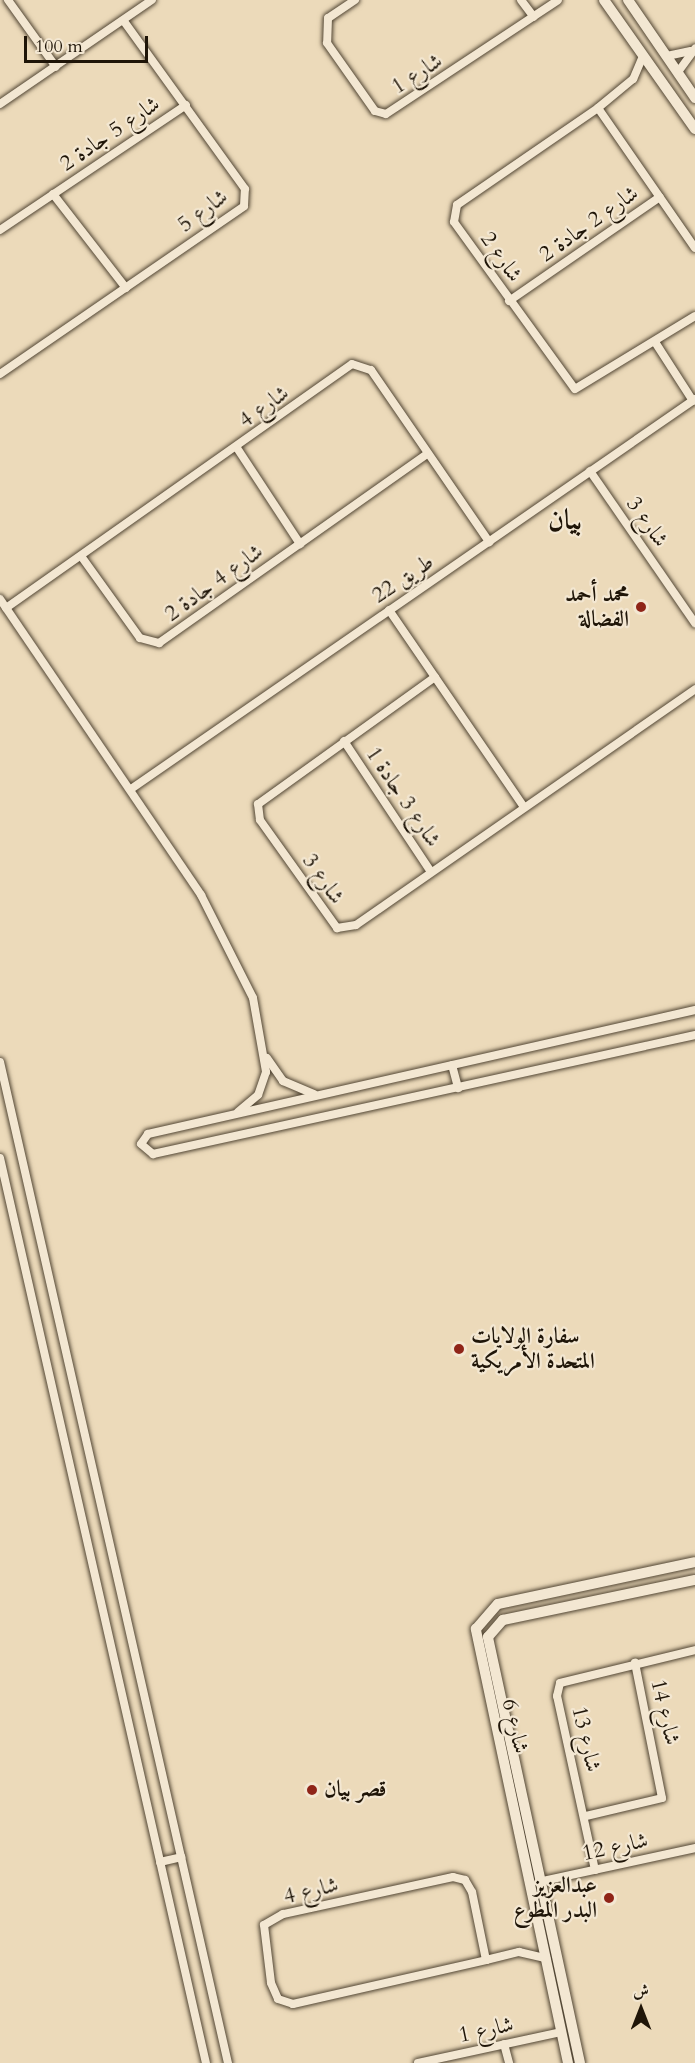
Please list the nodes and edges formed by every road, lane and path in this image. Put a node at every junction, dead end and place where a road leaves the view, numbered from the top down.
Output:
1 (8, 0) edge
2 (152, 0) edge
3 (355, 0) edge
4 (521, 0) edge
5 (558, 0) edge
6 (604, 0) edge
7 (628, 0) edge
8 (534, 17) junction
9 (123, 20) junction
10 (694, 50) edge
11 (644, 56) junction
12 (667, 56) junction
13 (57, 67) junction
14 (656, 72) junction
15 (678, 72) junction
16 (633, 79) junction
17 (670, 89) junction
18 (695, 98) edge
19 (0, 104) edge
20 (186, 105) junction
21 (598, 108) junction
22 (695, 117) edge
23 (695, 129) edge
24 (53, 194) junction
25 (660, 197) junction
26 (0, 230) edge
27 (695, 248) edge
28 (126, 288) junction
29 (509, 301) junction
30 (695, 316) edge
31 (655, 342) junction
32 (0, 374) edge
33 (694, 400) edge
34 (237, 448) junction
35 (427, 454) junction
36 (590, 471) junction
37 (489, 542) junction
38 (300, 544) junction
39 (81, 556) junction
40 (0, 599) edge
41 (6, 608) junction
42 (389, 610) junction
43 (695, 623) edge
44 (435, 677) junction
45 (695, 689) edge
46 (344, 741) junction
47 (131, 789) junction
48 (523, 806) junction
49 (431, 872) junction
50 (695, 1010) edge
51 (695, 1035) edge
52 (266, 1058) junction
53 (0, 1062) edge
54 (452, 1065) junction
55 (458, 1088) junction
56 (326, 1094) junction
57 (229, 1116) junction
58 (0, 1158) edge
59 (695, 1563) edge
60 (695, 1580) edge
61 (695, 1650) edge
62 (635, 1663) junction
63 (497, 1680) junction
64 (485, 1682) junction
65 (586, 1816) junction
66 (695, 1848) edge
67 (181, 1857) junction
68 (160, 1862) junction
69 (595, 1870) junction
70 (543, 1881) junction
71 (543, 1933) junction
72 (519, 1952) junction
73 (548, 1959) junction
74 (486, 1960) junction
75 (561, 2032) junction
76 (504, 2044) junction
77 (206, 2063) edge
78 (228, 2063) edge
79 (418, 2063) edge
80 (509, 2063) edge
81 (568, 2063) edge
82 (580, 2063) edge

1 - 13 street
2 - 9 street
3 - 8 street, شارع 1
4 - 8 street
5 - 8 street, شارع 1
6 - 11 street
7 - 12 street
9 - 13 street
9 - 20 street, شارع 5
10 - 12 street
10 - 15 street
11 - 14 street
11 - 16 street, شارع 2
12 - 15 street
13 - 19 street
14 - 16 street, شارع 2
14 - 17 street
15 - 18 street
16 - 21 street, شارع 2
17 - 22 street
17 - 23 street
20 - 24 street, شارع 5 جادة 2
20 - 28 street, شارع 5
21 - 25 street
21 - 29 street, شارع 2
24 - 26 street, شارع 5 جادة 2
24 - 28 street, شارع 5 جادة 2
25 - 27 street
25 - 29 street, شارع 2 جادة 2
28 - 32 street, شارع 5
29 - 31 street, شارع 2
30 - 31 street, شارع 2
31 - 33 street
33 - 36 street, طريق 22
34 - 35 street, شارع 4
34 - 38 street
34 - 39 street, شارع 4
35 - 37 street, شارع 4
35 - 38 street, شارع 4 جادة 2
36 - 37 street, طريق 22
36 - 43 street, شارع 3
37 - 42 street, طريق 22
38 - 39 street, شارع 4 جادة 2
39 - 41 street, شارع 4
40 - 41 street
41 - 47 street
42 - 44 street
42 - 47 street, طريق 22
44 - 46 street, شارع 3
44 - 48 street
45 - 48 street, شارع 3
46 - 49 street, شارع 3 جادة 1
46 - 49 street, شارع 3
47 - 52 street
48 - 49 street, شارع 3
50 - 54 street
51 - 55 street
52 - 56 street
52 - 57 street
53 - 67 street
54 - 55 street
54 - 56 street
55 - 57 street
56 - 57 street
58 - 68 street
59 - 64 street, شارع 6
60 - 63 street, شارع 6
61 - 62 street, شارع 13
62 - 65 street, شارع 13
62 - 65 street, شارع 14
63 - 64 street
63 - 70 street, شارع 6
64 - 71 street, شارع 6
65 - 69 street, شارع 13
66 - 69 street, شارع 12
67 - 68 street
67 - 78 street
68 - 77 street
69 - 70 street, شارع 12
70 - 82 street, شارع 6
71 - 72 street, شارع 4
71 - 73 street, شارع 6
72 - 73 street, شارع 4
72 - 74 street, شارع 4
73 - 75 street, شارع 6
74 - 74 street, شارع 4
75 - 76 street, شارع 1
75 - 81 street, شارع 6
76 - 79 street, شارع 1
76 - 80 street

